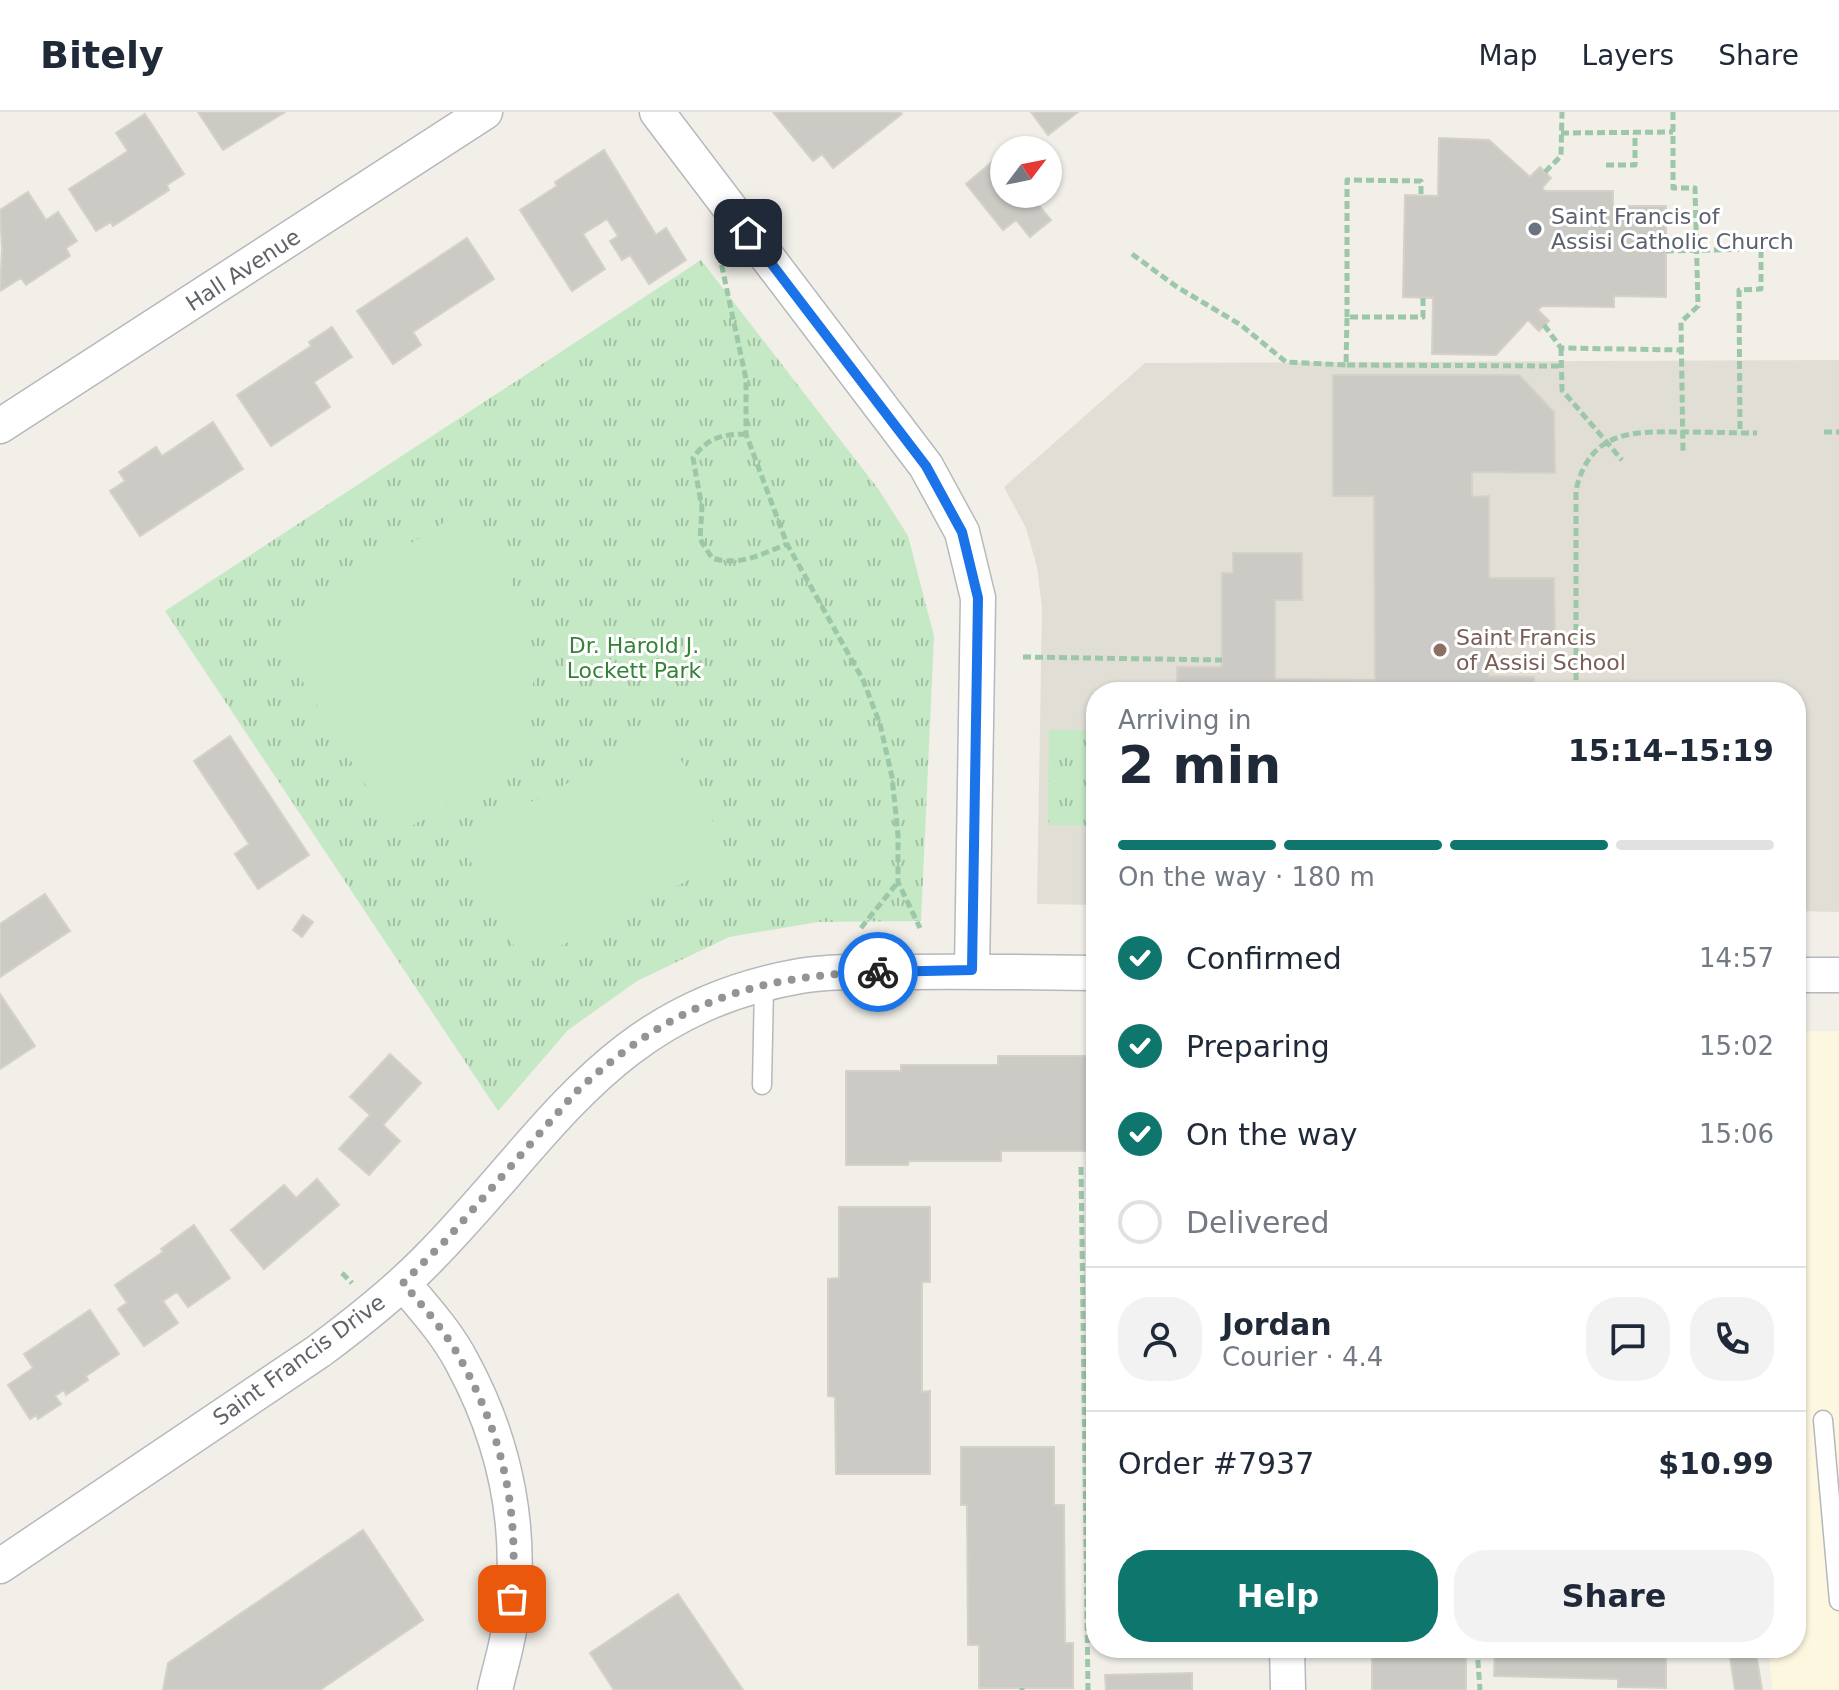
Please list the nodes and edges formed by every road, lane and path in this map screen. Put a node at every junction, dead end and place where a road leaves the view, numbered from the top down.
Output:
1 (485, 112) edge
2 (657, 112) edge
3 (1562, 112) edge
4 (1673, 112) edge
5 (1673, 132) junction
6 (1561, 133) junction
7 (1635, 133) junction
8 (1606, 165) dead end
9 (1545, 172) dead end
10 (1421, 195) dead end
11 (718, 250) dead end
12 (1695, 250) junction
13 (1666, 251) dead end
14 (1132, 254) dead end
15 (1423, 298) dead end
16 (1347, 317) junction
17 (1544, 325) dead end
18 (1561, 348) junction
19 (1681, 350) junction
20 (1346, 365) junction
21 (1561, 366) junction
22 (0, 426) edge
23 (1682, 432) junction
24 (1824, 432) dead end
25 (1839, 432) edge
26 (1740, 433) junction
27 (1757, 433) dead end
28 (746, 434) junction
29 (1608, 442) junction
30 (1683, 454) dead end
31 (1622, 460) dead end
32 (787, 544) junction
33 (1023, 657) dead end
34 (1222, 660) dead end
35 (1576, 682) edge
36 (898, 882) junction
37 (861, 928) dead end
38 (920, 928) dead end
39 (972, 970) junction
40 (1086, 973) edge
41 (1806, 975) edge
42 (1839, 975) edge
43 (764, 985) junction
44 (762, 1085) dead end
45 (1081, 1167) dead end
46 (403, 1283) junction
47 (1823, 1420) dead end
48 (1086, 1541) edge
49 (0, 1566) edge
50 (1839, 1601) edge
51 (1088, 1658) edge
52 (1287, 1658) edge
53 (1478, 1658) edge
54 (495, 1690) edge
55 (1088, 1690) edge
56 (1288, 1690) edge
57 (1480, 1690) edge

1 - 22 street, Hall Avenue
2 - 39 street
3 - 6 path
4 - 5 path
5 - 7 path
5 - 12 path
6 - 7 path
6 - 9 path
7 - 8 path
10 - 16 path
11 - 28 path
12 - 13 path
12 - 19 path
12 - 26 path
14 - 20 path
15 - 16 path
16 - 20 path
17 - 18 path
18 - 19 path
18 - 21 path
19 - 23 path
20 - 21 path
21 - 29 path
23 - 26 path
23 - 29 path
23 - 30 path
24 - 25 path
26 - 27 path
28 - 32 path
28 - 32 path
29 - 31 path
29 - 35 path
32 - 36 path
33 - 34 path
36 - 37 path
36 - 38 path
39 - 40 street, Saint Francis Drive
39 - 43 street, Saint Francis Drive
41 - 42 street
43 - 44 lane
43 - 46 street, Saint Francis Drive
45 - 48 path
46 - 49 street, Saint Francis Drive
46 - 54 street
47 - 50 lane
51 - 55 path
52 - 56 street
53 - 57 path

